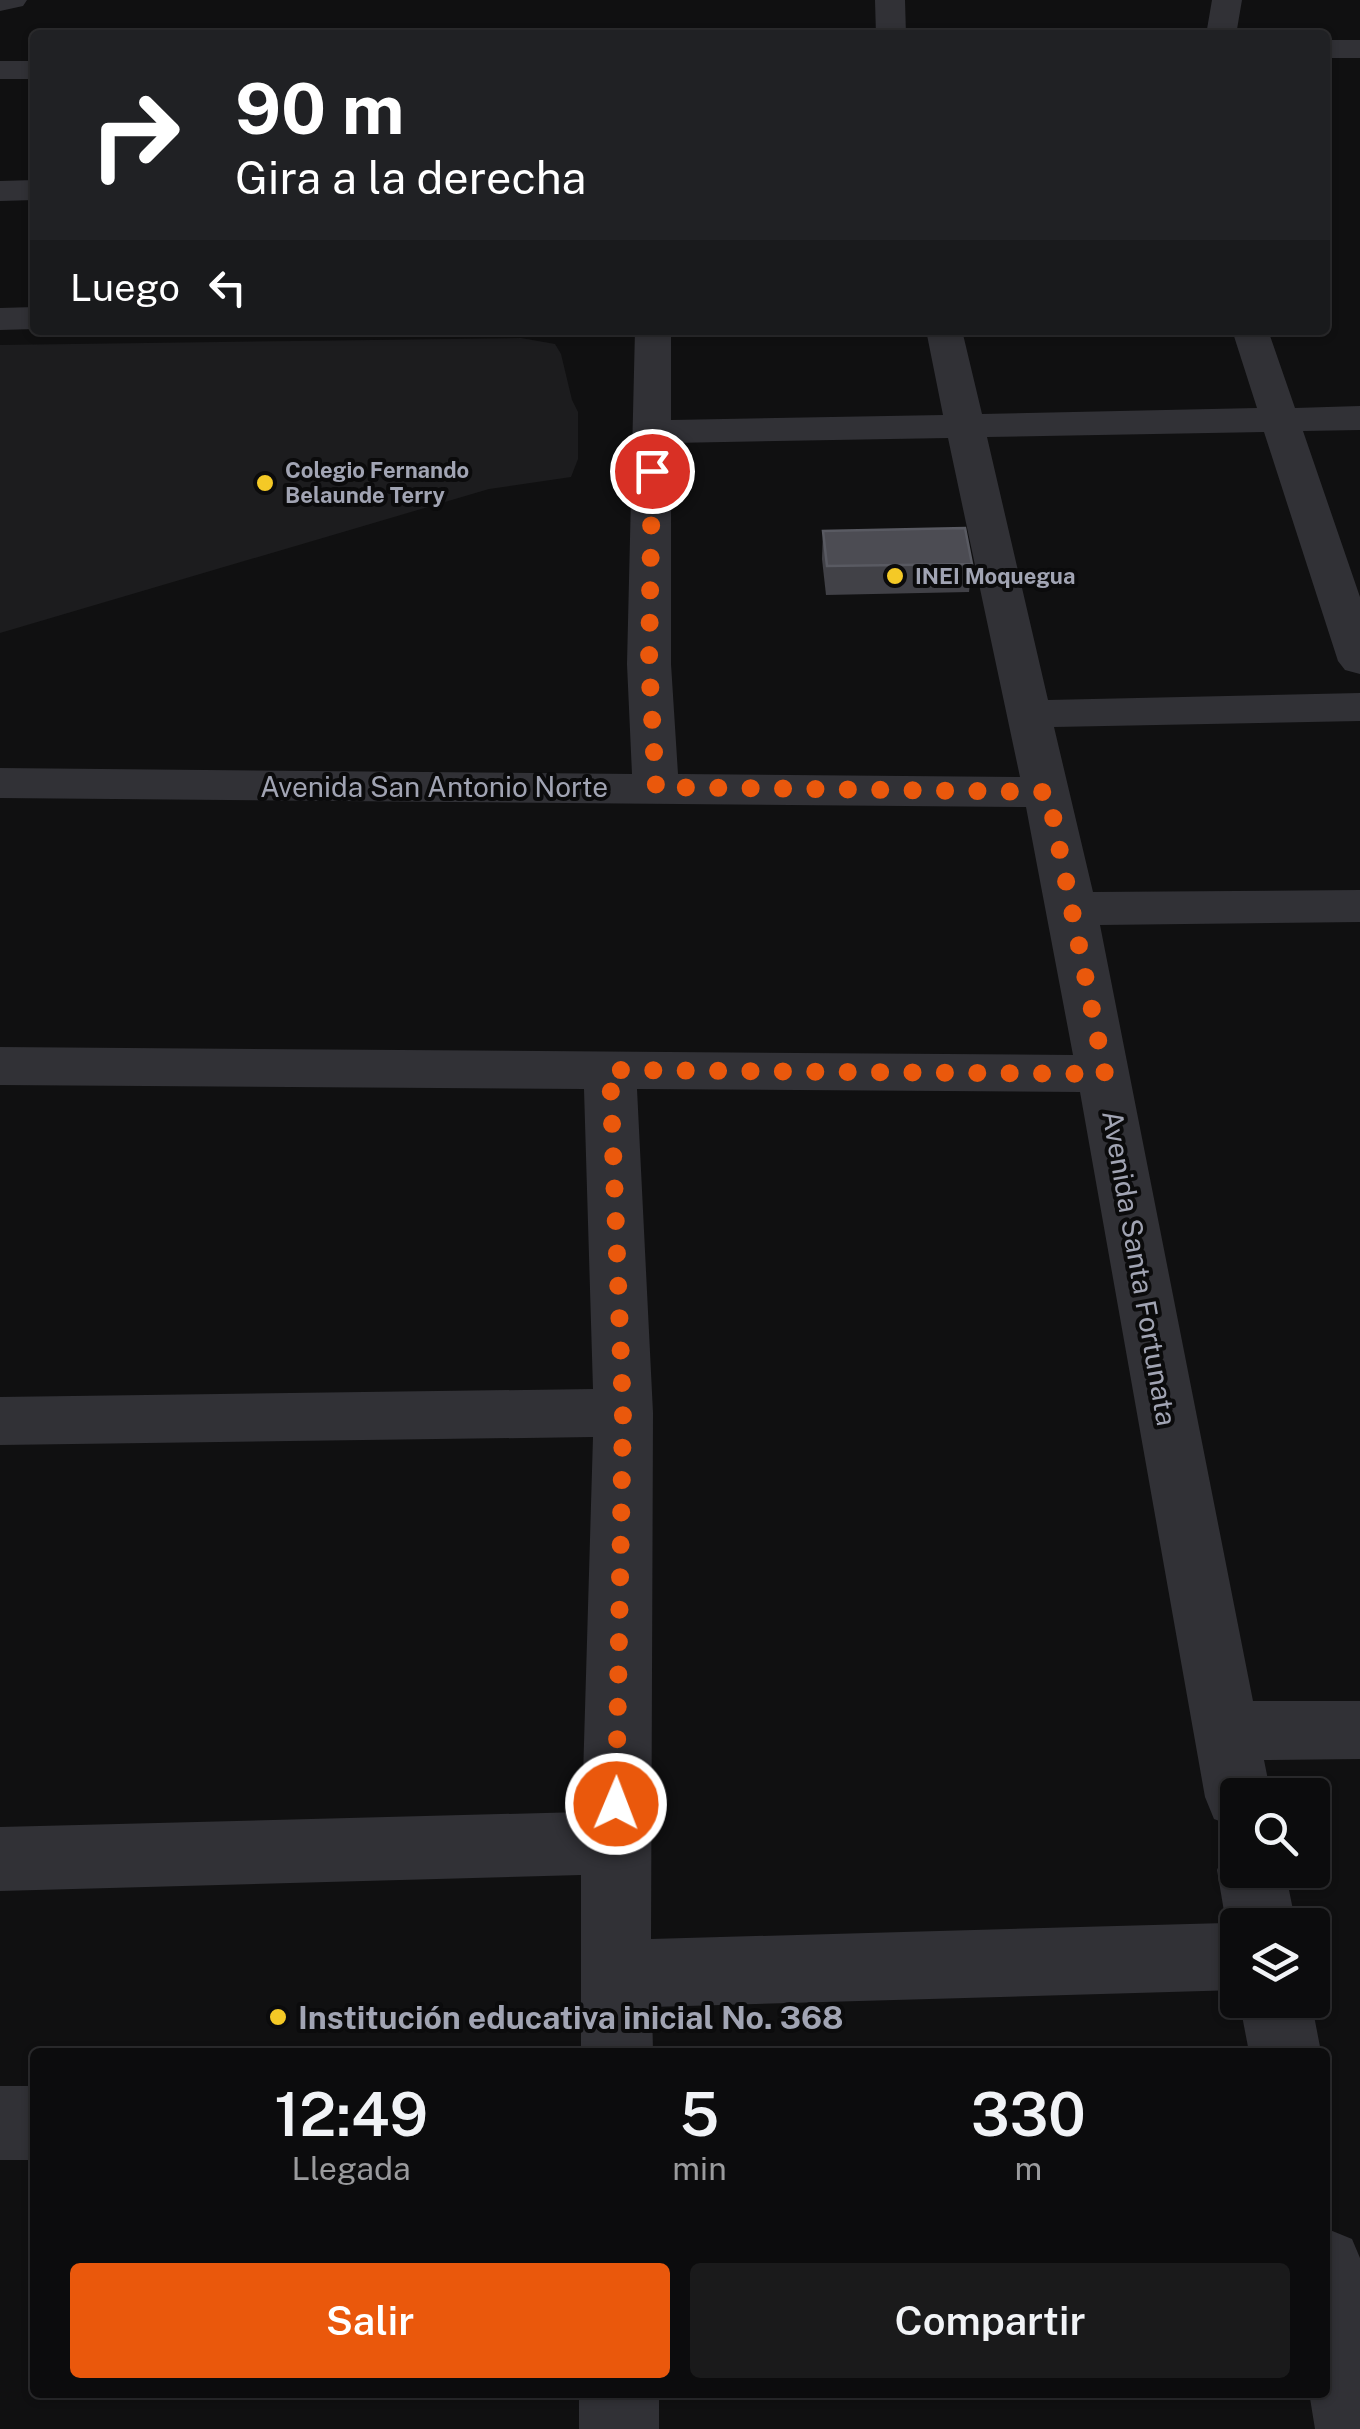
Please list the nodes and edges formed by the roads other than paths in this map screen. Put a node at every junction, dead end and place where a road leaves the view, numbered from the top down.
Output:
1 (12, 0) edge
2 (890, 0) edge
3 (1227, 0) edge
4 (0, 2) edge
5 (892, 30) edge
6 (1221, 30) edge
7 (1330, 49) edge
8 (1360, 50) edge
9 (0, 70) edge
10 (30, 70) edge
11 (30, 190) edge
12 (0, 191) edge
13 (30, 318) edge
14 (0, 319) edge
15 (653, 335) edge
16 (945, 335) edge
17 (1252, 335) edge
18 (1279, 417) junction
19 (1360, 418) edge
20 (963, 427) junction
21 (652, 432) junction
22 (1360, 661) edge
23 (1360, 707) edge
24 (1028, 714) junction
25 (0, 783) edge
26 (656, 787) junction
27 (1048, 792) junction
28 (1360, 906) edge
29 (1072, 909) junction
30 (0, 1066) edge
31 (610, 1070) junction
32 (1105, 1074) junction
33 (623, 1412) junction
34 (0, 1421) edge
35 (1360, 1730) edge
36 (1226, 1732) junction
37 (1234, 1778) edge
38 (615, 1843) junction
39 (0, 1859) edge
40 (1220, 1957) edge
41 (616, 1974) junction
42 (1277, 2018) edge
43 (617, 2048) edge
44 (1283, 2048) edge
45 (0, 2123) edge
46 (30, 2123) edge
47 (1330, 2283) edge
48 (1350, 2350) edge
49 (619, 2398) edge
50 (620, 2429) edge
51 (1355, 2429) edge

1 - 4 street
2 - 5 street
3 - 6 street
7 - 8 street
9 - 10 street
11 - 12 street
13 - 14 street
15 - 21 street
16 - 20 street, Avenida Santa Fortunata
17 - 18 street
18 - 19 street
18 - 20 street
18 - 22 street
20 - 21 street
20 - 24 street, Avenida Santa Fortunata
21 - 26 street
23 - 24 street
24 - 27 street, Avenida Santa Fortunata
25 - 26 street, Avenida San Antonio Norte
26 - 27 street, Avenida San Antonio Norte
27 - 29 street, Avenida Santa Fortunata
28 - 29 street
29 - 32 street, Avenida Santa Fortunata
30 - 31 street
31 - 32 street
31 - 33 street
32 - 36 street, Avenida Santa Fortunata
33 - 34 street
33 - 38 street
35 - 36 street
36 - 37 street, Avenida Santa Fortunata
38 - 39 street
38 - 41 street
40 - 41 street
41 - 43 street
42 - 44 street
45 - 46 street
47 - 48 street
48 - 51 street
49 - 50 street

